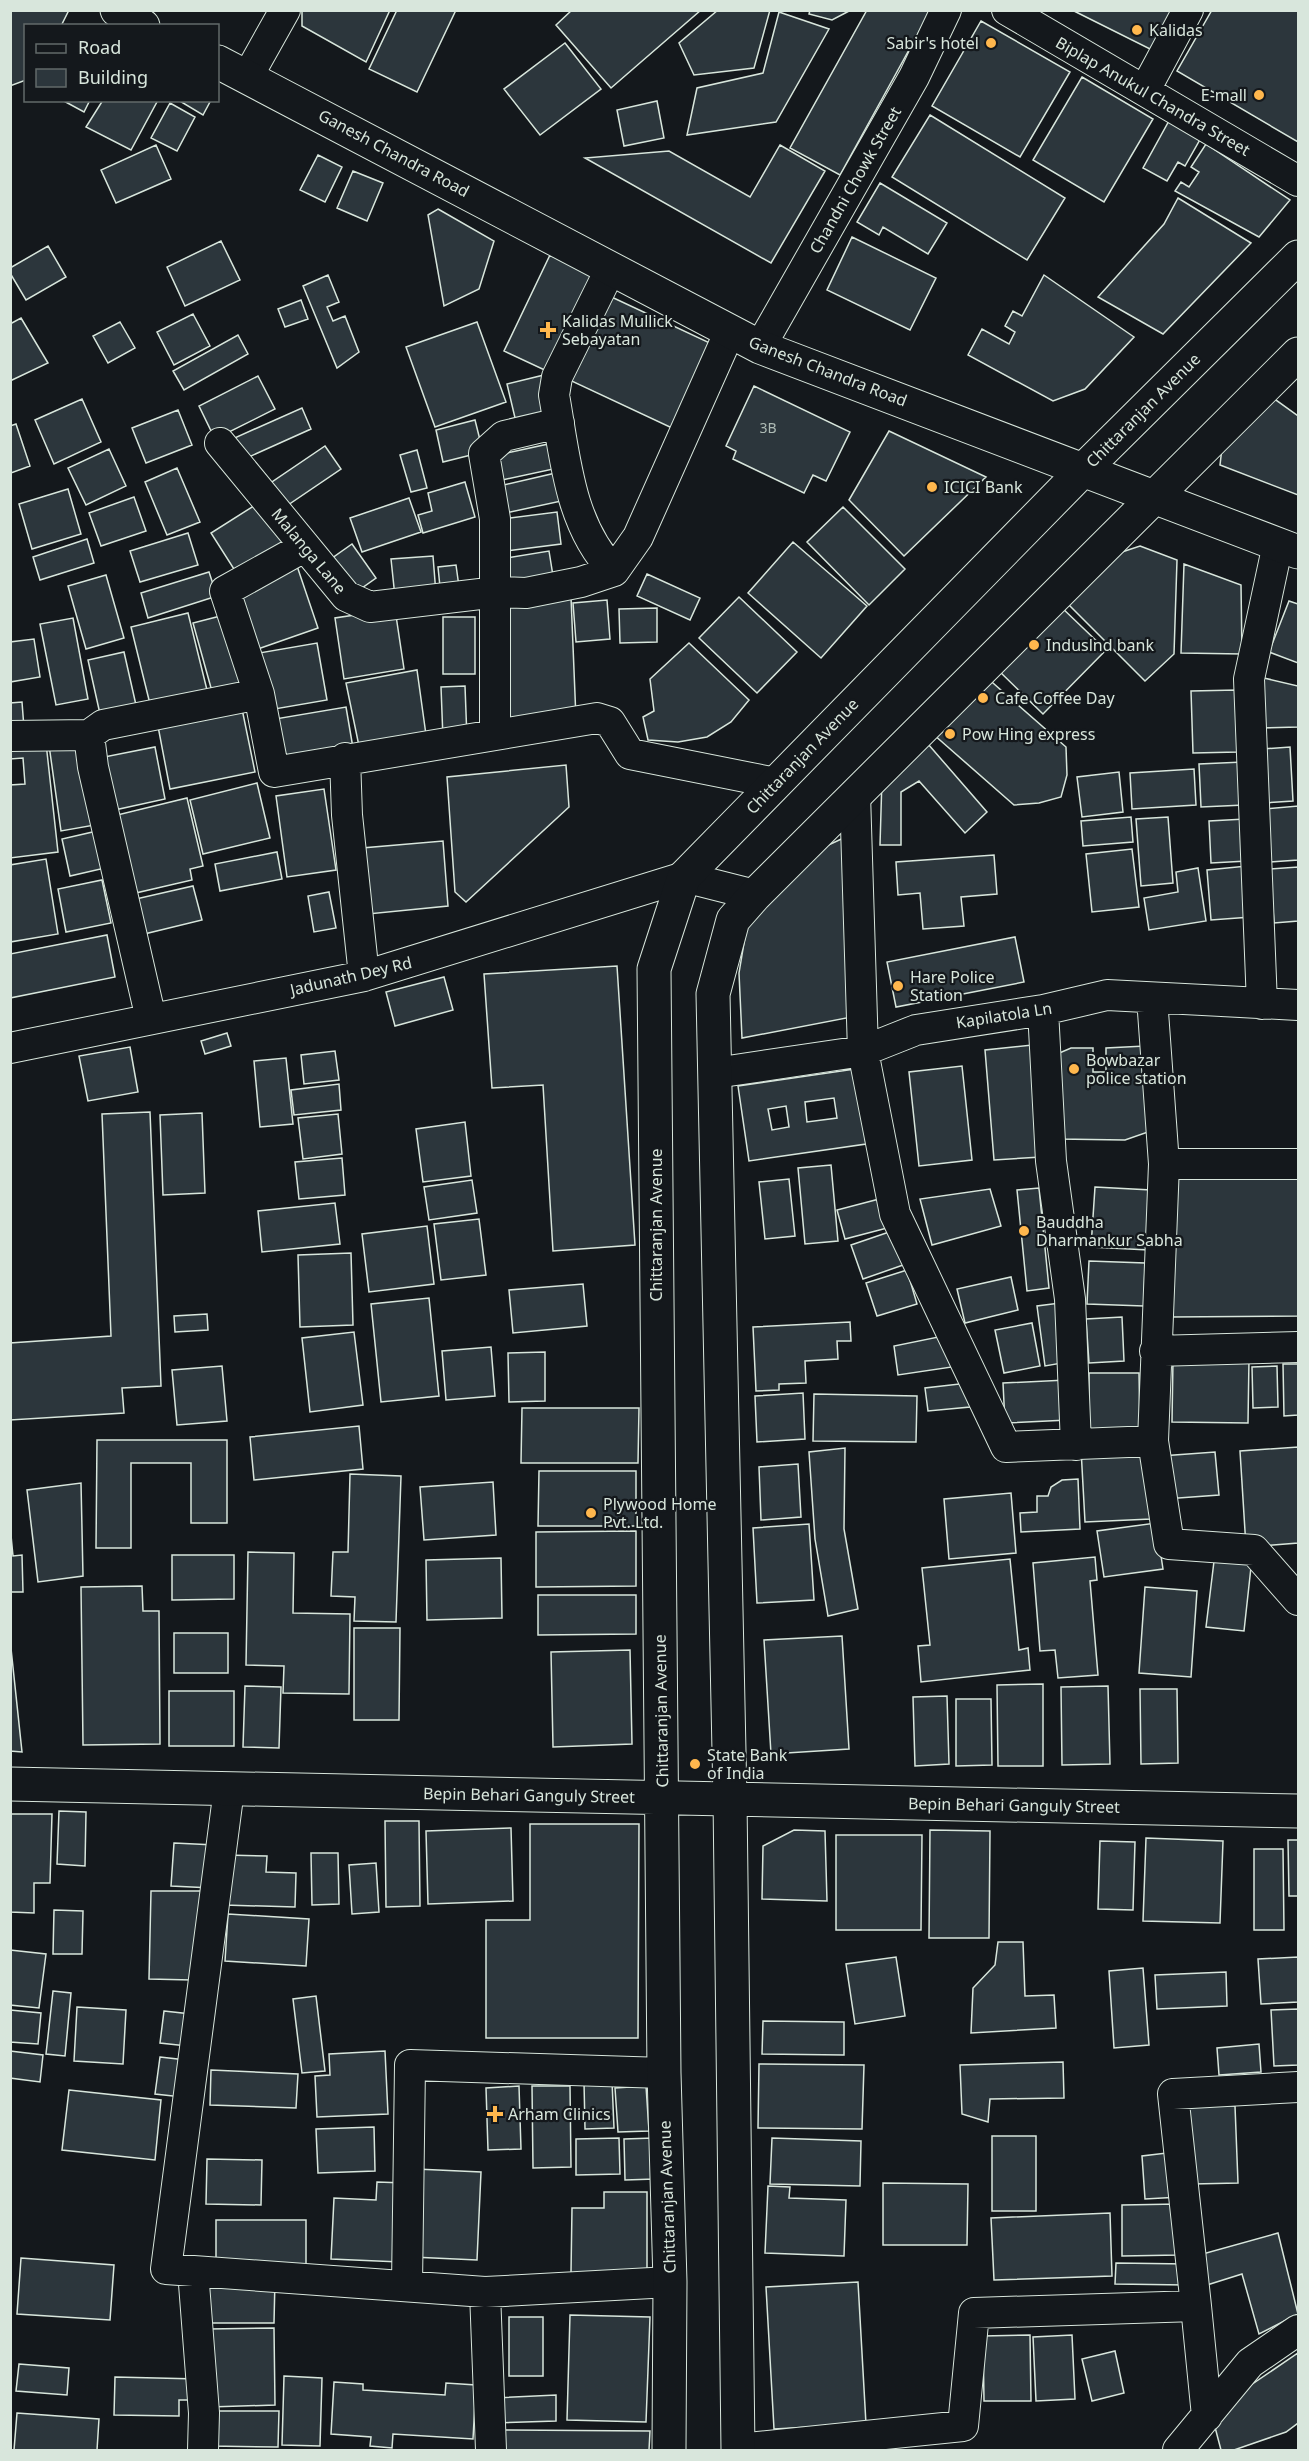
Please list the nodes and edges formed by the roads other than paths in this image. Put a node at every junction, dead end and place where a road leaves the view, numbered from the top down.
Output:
1 (117, 10) edge
2 (285, 10) edge
3 (946, 10) edge
4 (1008, 10) edge
5 (1188, 10) edge
6 (140, 24) edge
7 (219, 62) edge
8 (248, 76) junction
9 (1145, 90) junction
10 (1299, 181) edge
11 (1299, 257) edge
12 (611, 268) junction
13 (730, 331) junction
14 (760, 347) junction
15 (1299, 354) edge
16 (559, 423) junction
17 (220, 443) dead end
18 (1084, 469) junction
19 (1158, 497) junction
20 (304, 547) junction
21 (1288, 548) edge
22 (614, 571) junction
23 (497, 592) junction
24 (259, 694) junction
25 (495, 734) junction
26 (89, 735) junction
27 (10, 736) edge
28 (345, 759) junction
29 (776, 783) junction
30 (855, 794) junction
31 (684, 877) junction
32 (755, 896) junction
33 (364, 976) junction
34 (1152, 998) junction
35 (1262, 1004) junction
36 (1299, 1005) edge
37 (1043, 1010) junction
38 (151, 1019) junction
39 (10, 1048) edge
40 (863, 1051) junction
41 (715, 1073) junction
42 (1164, 1164) junction
43 (1299, 1164) edge
44 (1299, 1347) edge
45 (1155, 1351) junction
46 (1153, 1442) junction
47 (1076, 1445) junction
48 (1299, 1600) edge
49 (10, 1784) edge
50 (229, 1789) junction
51 (661, 1798) junction
52 (730, 1799) junction
53 (1299, 1811) edge
54 (664, 2073) junction
55 (1299, 2087) edge
56 (193, 2271) junction
57 (670, 2282) junction
58 (407, 2285) junction
59 (485, 2292) junction
60 (1196, 2306) junction
61 (1299, 2330) edge
62 (1207, 2416) junction
63 (738, 2450) edge
64 (203, 2451) edge
65 (490, 2451) edge
66 (669, 2451) edge
67 (1178, 2451) edge

1 - 6 main road
2 - 8 street
3 - 14 street, Chandni Chowk Street
4 - 9 street, Biplap Anukul Chandra Street
5 - 9 street
7 - 8 main road, Ganesh Chandra Road
8 - 12 main road, Ganesh Chandra Road
9 - 10 street, Biplap Anukul Chandra Street
11 - 18 main road, Chittaranjan Avenue
12 - 13 main road, Ganesh Chandra Road
12 - 16 street
13 - 14 main road, Ganesh Chandra Road
13 - 22 street
14 - 18 main road, Ganesh Chandra Road
15 - 19 main road
16 - 22 street
16 - 23 street
17 - 20 street, Malanga Lane
18 - 19 main road, Ganesh Chandra Road
18 - 29 main road, Chittaranjan Avenue
19 - 21 main road, Ganesh Chandra Road
19 - 30 main road
20 - 23 street, Malanga Lane
20 - 24 street
21 - 35 street
22 - 23 street, Malanga Lane
23 - 25 street
24 - 26 street
24 - 28 street
25 - 28 street
25 - 29 street
26 - 27 street
26 - 38 street
28 - 33 street
29 - 31 main road, Chittaranjan Avenue
30 - 32 main road
30 - 40 street
31 - 32 street
31 - 33 street, Jadunath Dey Rd
31 - 51 main road, Chittaranjan Avenue
32 - 41 main road
33 - 38 street, Jadunath Dey Rd
34 - 35 street, Kapilatola Ln
34 - 37 street, Kapilatola Ln
34 - 42 street
35 - 36 street, Kapilatola Ln
37 - 40 street, Kapilatola Ln
37 - 47 street
38 - 39 street, Jadunath Dey Rd
40 - 41 street, Kapilatola Ln
40 - 47 street
41 - 52 main road
42 - 43 street
42 - 45 street
44 - 45 street
45 - 46 street
46 - 47 street
46 - 48 street
49 - 50 main road, Bepin Behari Ganguly Street
50 - 51 main road, Bepin Behari Ganguly Street
50 - 56 street
51 - 52 main road, Bepin Behari Ganguly Street
51 - 54 main road, Chittaranjan Avenue
52 - 53 main road, Bepin Behari Ganguly Street
52 - 63 main road
54 - 57 main road, Chittaranjan Avenue
54 - 58 street
55 - 60 street
56 - 58 street
56 - 64 street
57 - 59 street
57 - 66 main road, Chittaranjan Avenue
58 - 59 street
59 - 65 street
60 - 62 street
60 - 63 street
61 - 62 street
62 - 67 street

